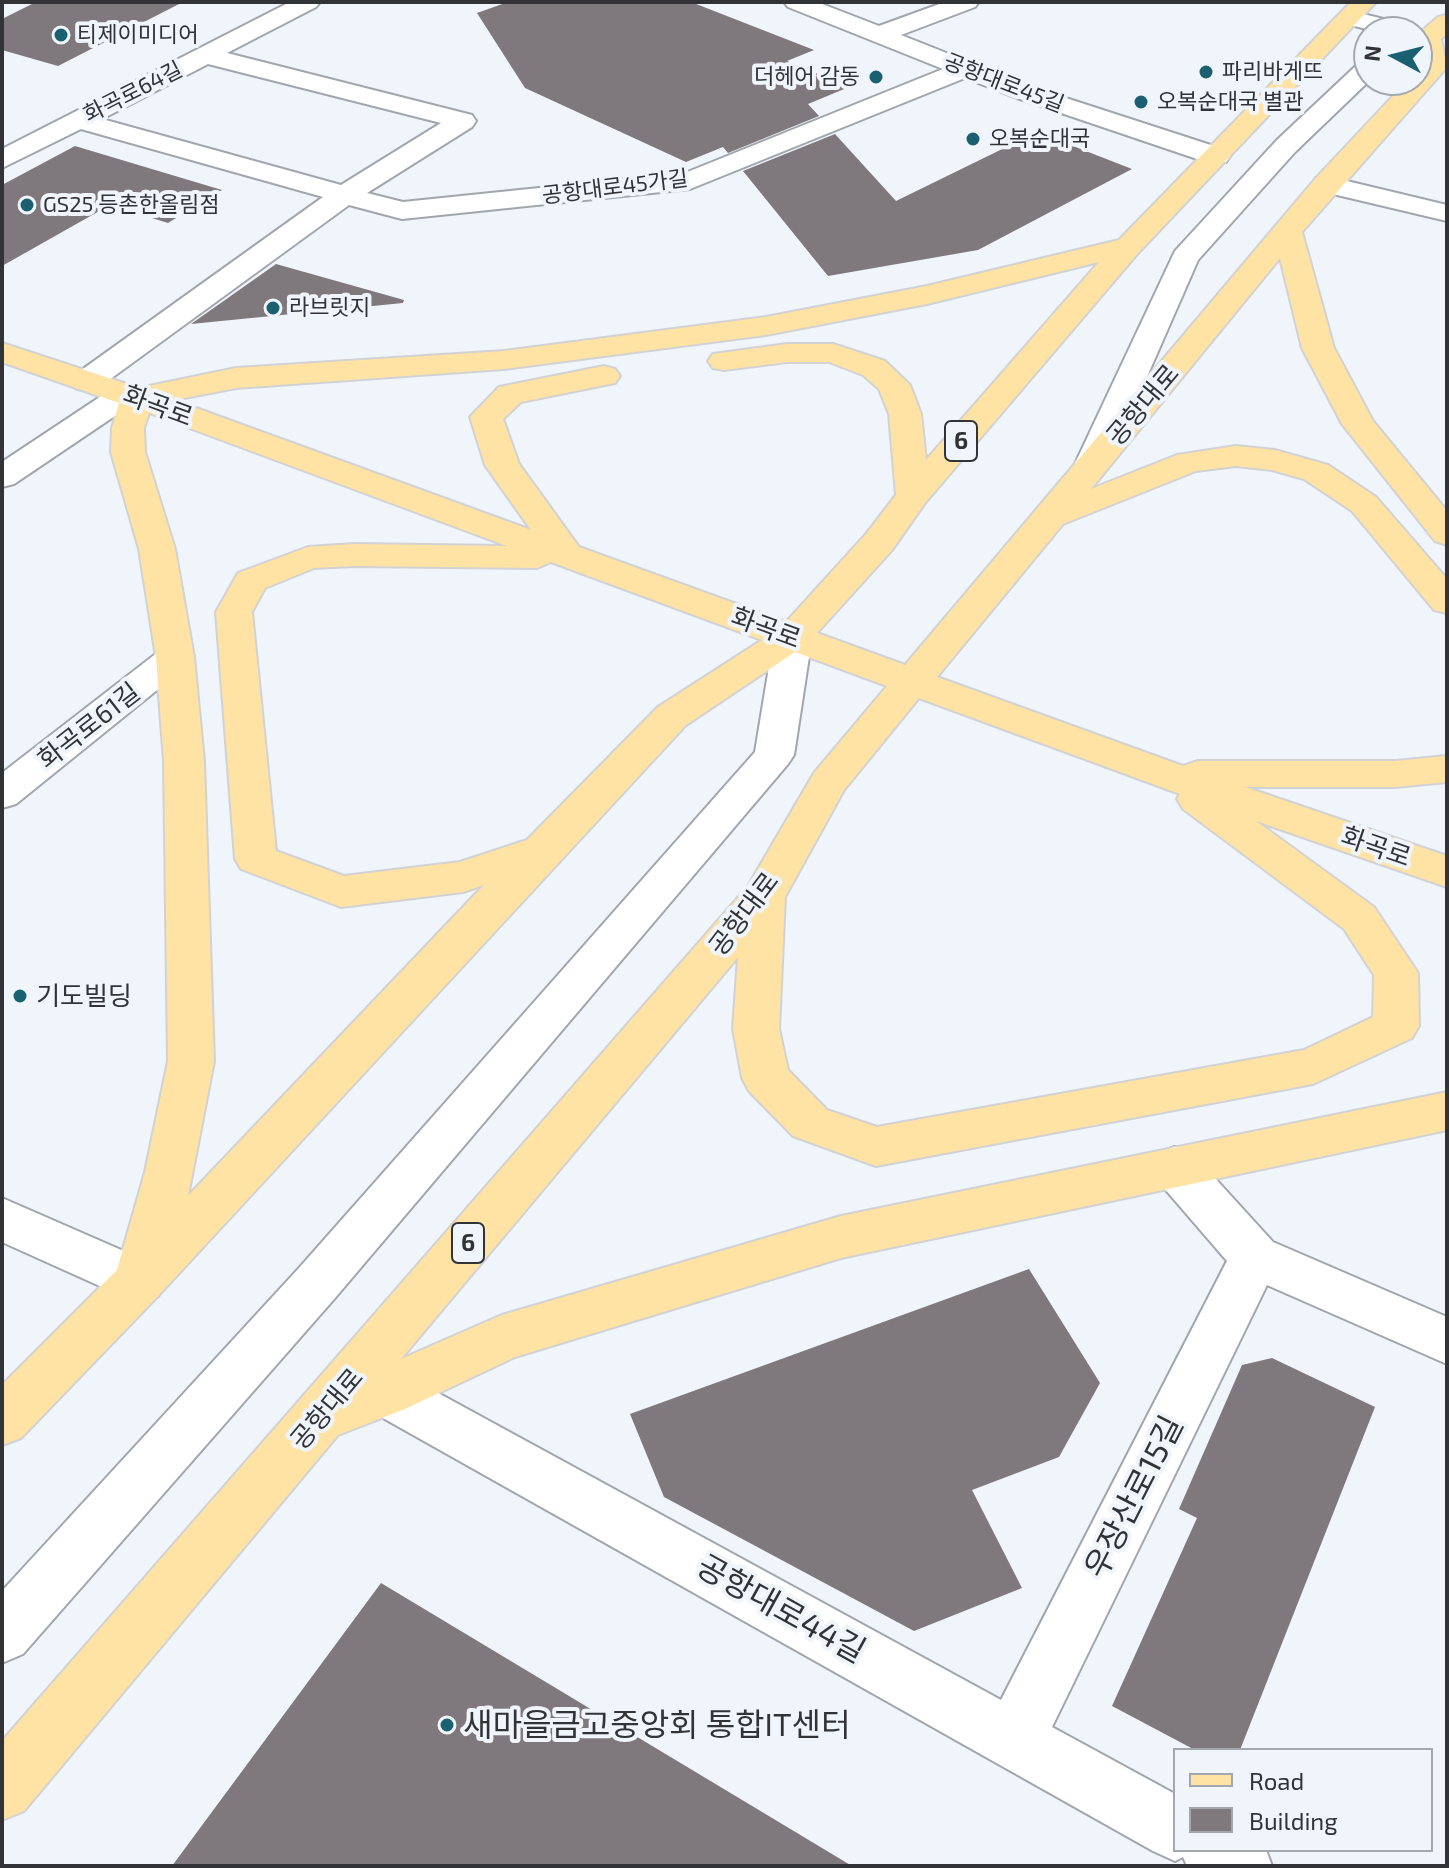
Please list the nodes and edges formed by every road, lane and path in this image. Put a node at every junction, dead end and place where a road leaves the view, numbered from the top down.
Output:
1 (308, 2) edge
2 (796, 2) edge
3 (967, 2) edge
4 (1391, 2) edge
5 (1358, 10) edge
6 (878, 35) junction
7 (204, 55) junction
8 (964, 69) junction
9 (1353, 82) edge
10 (1407, 96) edge
11 (77, 120) junction
12 (1216, 156) junction
13 (2, 160) edge
14 (1326, 184) junction
15 (344, 195) junction
16 (1447, 213) edge
17 (1287, 231) junction
18 (1129, 246) junction
19 (2, 352) edge
20 (87, 381) junction
21 (131, 396) junction
22 (1090, 468) junction
23 (2, 477) edge
24 (913, 496) junction
25 (1049, 517) junction
26 (1447, 534) edge
27 (568, 557) junction
28 (1447, 602) edge
29 (793, 637) junction
30 (175, 657) junction
31 (913, 682) junction
32 (1447, 769) edge
33 (1164, 774) junction
34 (2, 794) edge
35 (542, 851) junction
36 (1447, 872) edge
37 (763, 897) junction
38 (1447, 1111) edge
39 (1175, 1167) junction
40 (2, 1219) edge
41 (1255, 1257) junction
42 (140, 1281) junction
43 (1447, 1341) edge
44 (386, 1392) junction
45 (320, 1417) junction
46 (2, 1421) edge
47 (2, 1634) edge
48 (1014, 1738) junction
49 (2, 1789) edge
50 (1173, 1828) edge
51 (1216, 1852) edge
52 (1240, 1866) edge

1 - 7 street, 화곡로64길
2 - 6 street, 공항대로45길
3 - 6 street
4 - 5 street
5 - 12 main road, 6
6 - 8 street, 공항대로45길
7 - 11 street, 화곡로64길
7 - 15 street
8 - 12 street, 공항대로45길
8 - 15 street, 공항대로45가길
9 - 22 street
10 - 14 main road, 공항대로 / 6
11 - 13 street, 화곡로64길
11 - 15 street, 공항대로45가길
12 - 18 main road, 6
14 - 16 street
14 - 17 main road, 공항대로 / 6
15 - 20 street, 화곡로
17 - 22 main road, 공항대로 / 6
17 - 26 main road
18 - 21 main road
18 - 24 main road, 6
19 - 20 main road, 화곡로
20 - 21 main road, 화곡로
21 - 23 street
21 - 27 main road, 화곡로
21 - 30 main road
22 - 25 main road, 공항대로 / 6
24 - 27 main road
24 - 29 main road, 6
25 - 28 main road
25 - 31 main road, 공항대로 / 6
27 - 29 main road, 화곡로
27 - 35 main road
29 - 31 main road, 화곡로
29 - 35 main road, 6
29 - 47 street
30 - 34 street, 화곡로61길
30 - 42 main road
31 - 33 main road, 화곡로
31 - 37 main road, 공항대로 / 6
32 - 33 main road
33 - 36 main road, 화곡로
33 - 37 main road
35 - 42 main road, 6
37 - 45 main road, 공항대로 / 6
38 - 39 main road
39 - 41 street
39 - 44 main road
40 - 42 street
41 - 43 street
41 - 48 street, 우장산로15길
42 - 46 main road, 6
44 - 45 main road
44 - 48 street, 공항대로44길
45 - 49 main road, 공항대로 / 6
48 - 50 street, 공항대로44길
51 - 52 street

